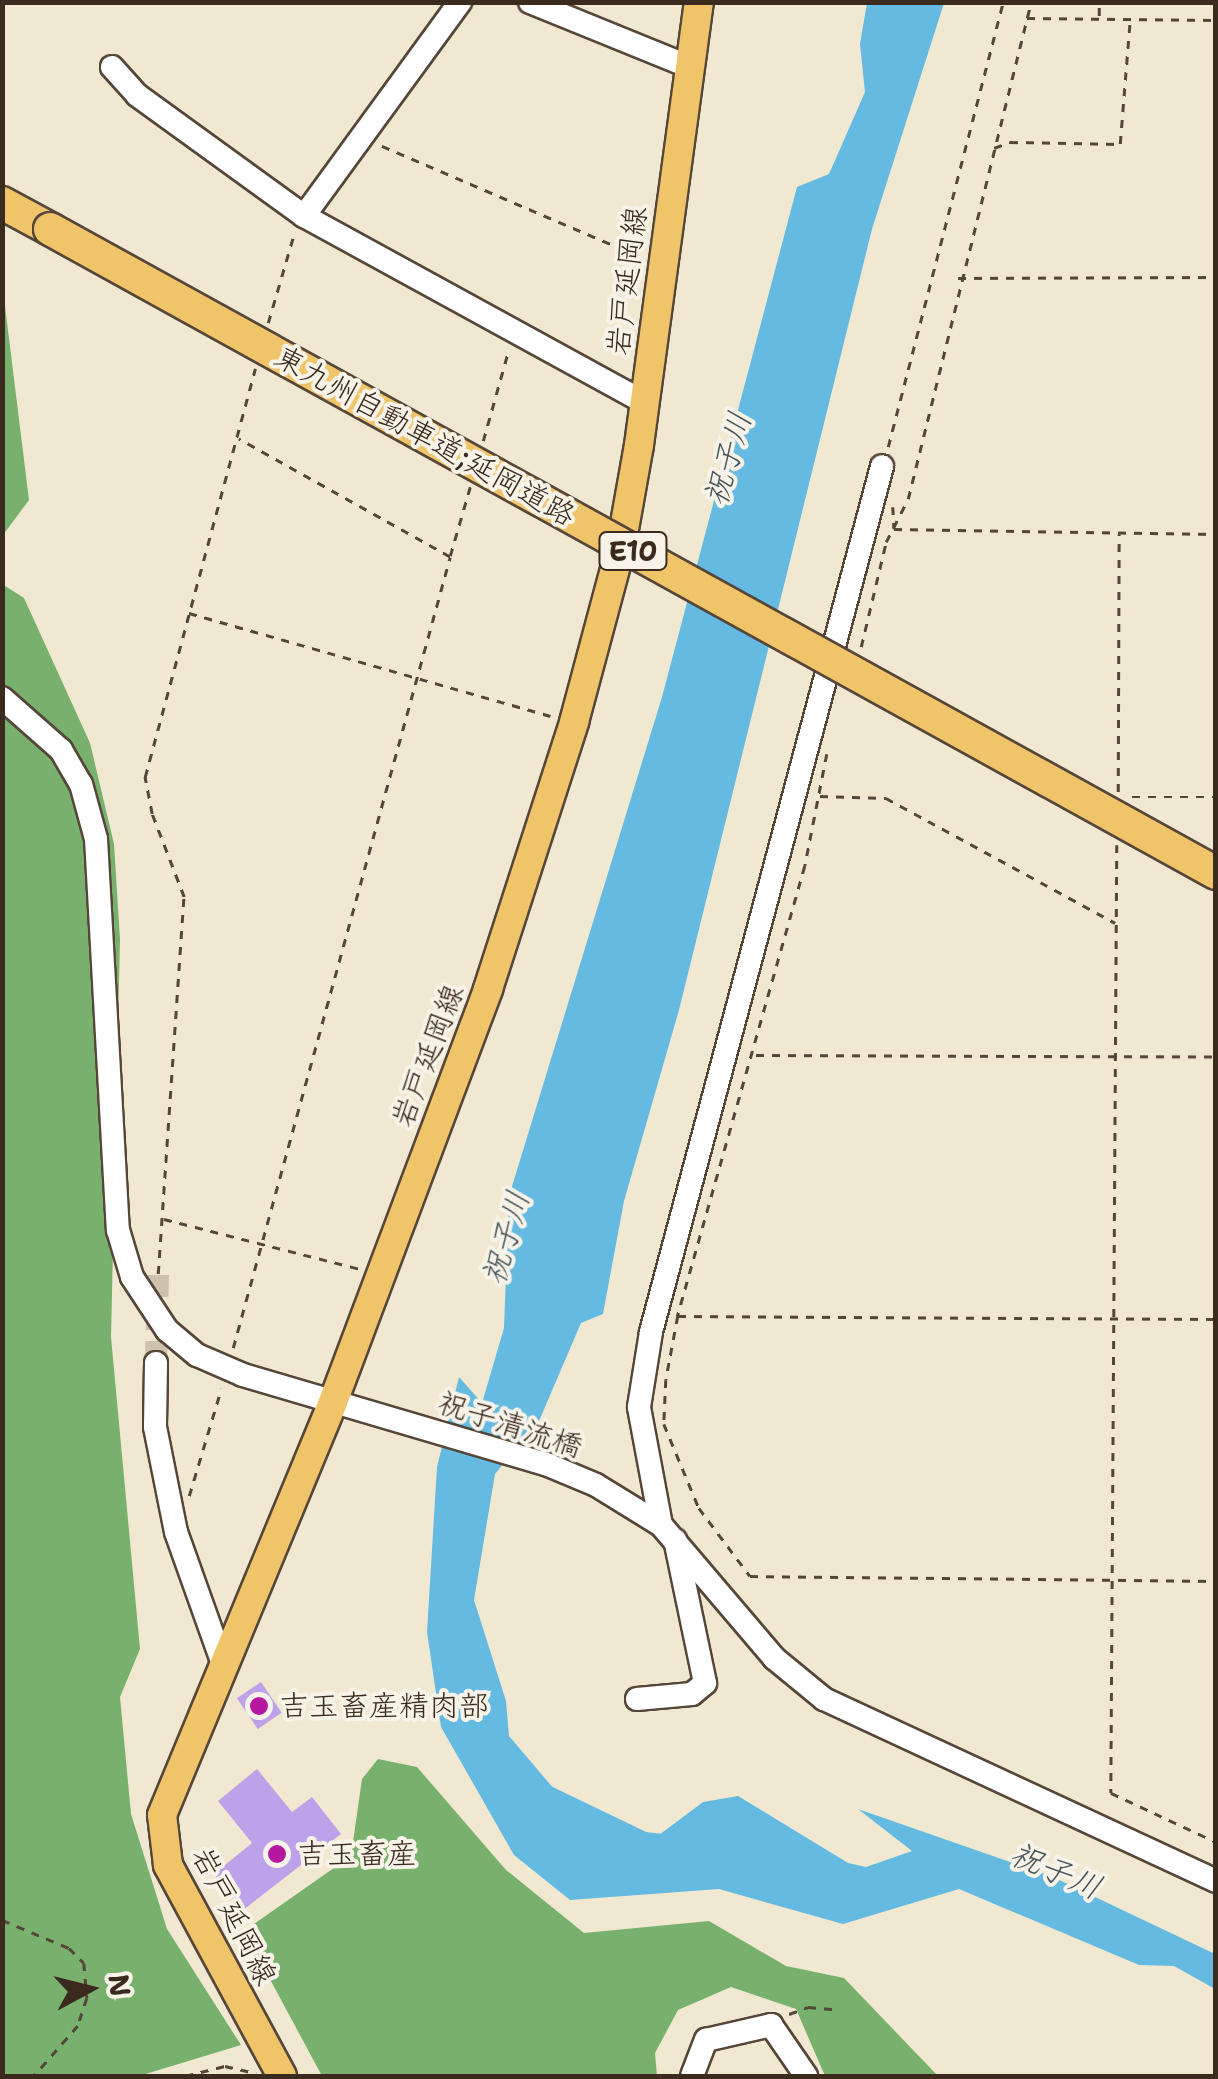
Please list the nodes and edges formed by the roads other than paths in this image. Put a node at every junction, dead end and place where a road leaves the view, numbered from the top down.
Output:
1 (460, 2) edge
2 (530, 2) edge
3 (699, 2) edge
4 (688, 66) junction
5 (112, 68) dead end
6 (2, 202) edge
7 (302, 215) junction
8 (644, 402) junction
9 (882, 466) road end
10 (2, 698) edge
11 (1216, 873) edge
12 (156, 1363) tunnel mouth
13 (333, 1402) junction
14 (668, 1532) junction
15 (222, 1661) junction
16 (637, 1698) dead end
17 (1216, 1881) edge
18 (282, 2076) edge
19 (692, 2076) edge
20 (806, 2076) edge

1 - 7 street
2 - 4 street
3 - 4 main road, 岩戸延岡線
4 - 8 main road, 岩戸延岡線
5 - 7 street
6 - 11 highway, 東九州自動車道;延岡道路 / E10, bridge
7 - 8 street
8 - 13 main road, 岩戸延岡線
9 - 14 street
10 - 13 street, 祝子清流橋
12 - 15 street
13 - 14 street, 祝子清流橋
13 - 15 main road, 岩戸延岡線
14 - 16 street
14 - 17 street, 祝子清流橋
15 - 18 main road, 岩戸延岡線
19 - 20 street

